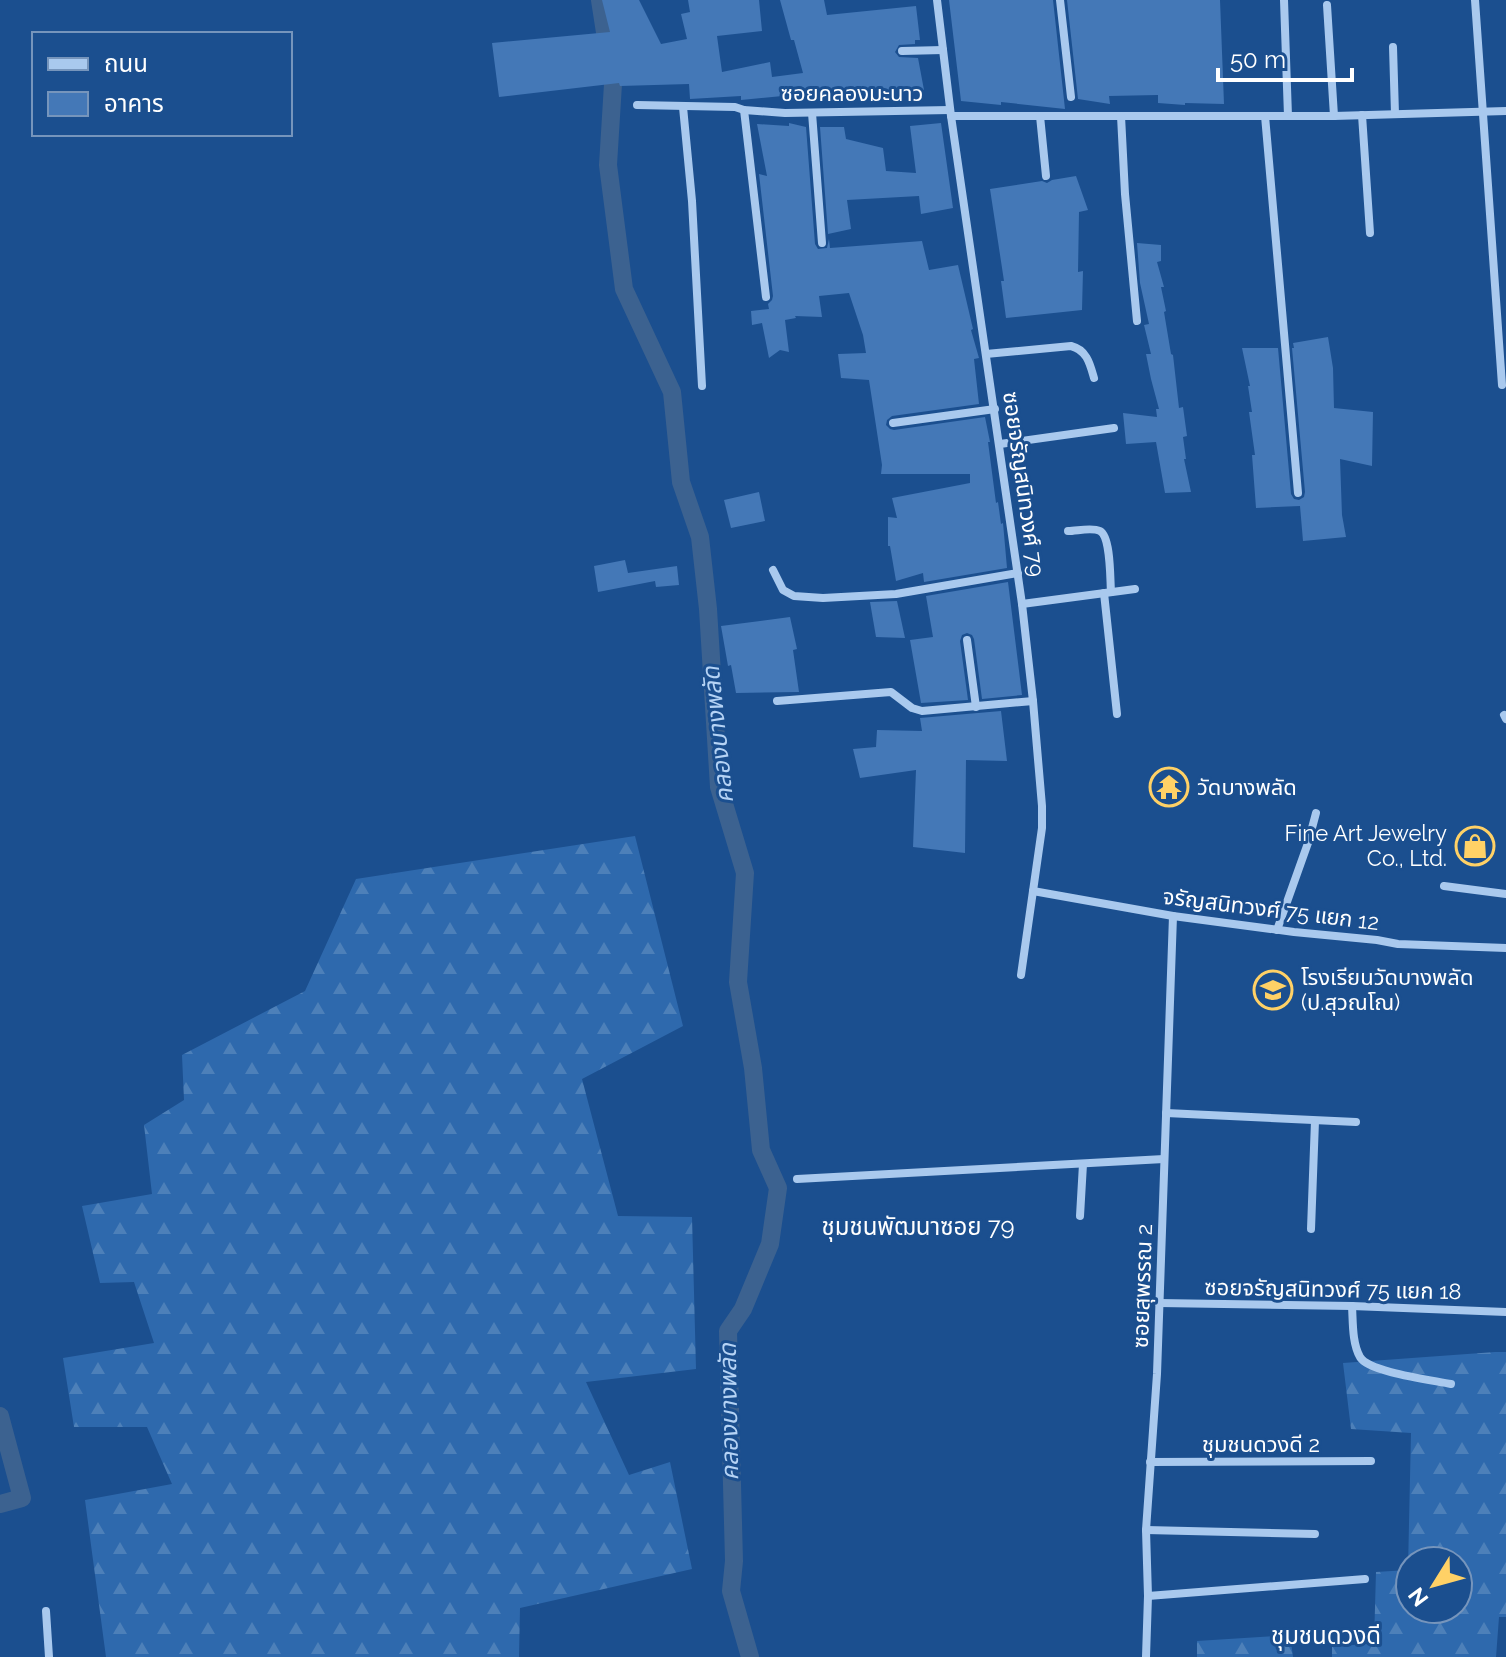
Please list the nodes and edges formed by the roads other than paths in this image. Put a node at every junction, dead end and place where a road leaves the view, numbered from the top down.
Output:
1 (937, 0) edge
2 (1060, 0) edge
3 (1284, 0) edge
4 (1475, 0) edge
5 (1327, 5) dead end
6 (1393, 47) dead end
7 (943, 50) junction
8 (902, 51) dead end
9 (1071, 97) dead end
10 (637, 105) dead end
11 (683, 107) junction
12 (744, 110) junction
13 (1484, 111) junction
14 (1506, 111) edge
15 (812, 113) junction
16 (950, 113) junction
17 (1395, 114) junction
18 (1362, 115) junction
19 (1040, 116) junction
20 (1121, 116) junction
21 (1265, 116) junction
22 (1288, 116) junction
23 (1334, 116) junction
24 (1046, 176) dead end
25 (1370, 233) dead end
26 (822, 243) dead end
27 (766, 297) dead end
28 (1137, 321) dead end
29 (986, 354) junction
30 (1094, 378) dead end
31 (1502, 385) dead end
32 (702, 386) dead end
33 (995, 409) junction
34 (893, 423) dead end
35 (1114, 428) dead end
36 (1000, 444) junction
37 (1298, 493) dead end
38 (1068, 531) dead end
39 (773, 570) dead end
40 (1018, 573) junction
41 (1135, 589) dead end
42 (1108, 593) junction
43 (1022, 604) junction
44 (967, 640) dead end
45 (777, 701) dead end
46 (1033, 701) junction
47 (976, 707) junction
48 (1117, 714) dead end
49 (1316, 813) dead end
50 (1444, 886) dead end
51 (1033, 891) junction
52 (1506, 894) edge
53 (1173, 916) junction
54 (1277, 930) junction
55 (1506, 948) edge
56 (1021, 975) dead end
57 (1166, 1113) junction
58 (1315, 1121) junction
59 (1356, 1122) dead end
60 (1164, 1159) junction
61 (1083, 1164) junction
62 (797, 1179) dead end
63 (1080, 1216) dead end
64 (1311, 1229) dead end
65 (1159, 1303) junction
66 (1352, 1306) junction
67 (1506, 1312) edge
68 (1451, 1384) dead end
69 (1371, 1461) dead end
70 (1150, 1462) junction
71 (1146, 1530) junction
72 (1315, 1534) dead end
73 (1365, 1579) dead end
74 (1148, 1596) junction
75 (46, 1611) dead end
76 (49, 1657) edge
77 (1146, 1657) edge

1 - 7 street, ซอยจรัญสนิทวงศ์ 79
2 - 9 street
3 - 22 street
4 - 13 street
5 - 23 street
6 - 17 street
7 - 8 street
7 - 16 street, ซอยจรัญสนิทวงศ์ 79
10 - 11 street, ซอยคลองมะนาว
11 - 12 street, ซอยคลองมะนาว
11 - 32 street
12 - 15 street, ซอยคลองมะนาว
12 - 27 street
13 - 14 street, ซอยคลองมะนาว
13 - 17 street, ซอยคลองมะนาว
13 - 31 street
15 - 16 street, ซอยคลองมะนาว
15 - 26 street
16 - 19 street, ซอยคลองมะนาว
16 - 29 street, ซอยจรัญสนิทวงศ์ 79
17 - 18 street, ซอยคลองมะนาว
18 - 23 street, ซอยคลองมะนาว
18 - 25 street
19 - 20 street, ซอยคลองมะนาว
19 - 24 street
20 - 21 street, ซอยคลองมะนาว
20 - 28 street
21 - 22 street, ซอยคลองมะนาว
21 - 37 street
22 - 23 street, ซอยคลองมะนาว
29 - 30 street
29 - 33 street, ซอยจรัญสนิทวงศ์ 79
33 - 34 street
33 - 36 street, ซอยจรัญสนิทวงศ์ 79
35 - 36 street
36 - 40 street, ซอยจรัญสนิทวงศ์ 79
38 - 42 street
39 - 40 street
40 - 43 street, ซอยจรัญสนิทวงศ์ 79
41 - 42 street
42 - 43 street
42 - 48 street
43 - 46 street, ซอยจรัญสนิทวงศ์ 79
44 - 47 street
45 - 47 street
46 - 47 street
46 - 51 street, ซอยจรัญสนิทวงศ์ 79
49 - 54 street
50 - 52 street
51 - 53 street, จรัญสนิทวงศ์ 75 แยก 12
51 - 56 street, ซอยจรัญสนิทวงศ์ 79
53 - 54 street, จรัญสนิทวงศ์ 75 แยก 12
53 - 57 street, ซอยสุพรรณ 2
54 - 55 street, จรัญสนิทวงศ์ 75 แยก 12
57 - 58 street
57 - 60 street, ซอยสุพรรณ 2
58 - 59 street
58 - 64 street
60 - 61 street
60 - 65 street, ซอยสุพรรณ 2
61 - 62 street
61 - 63 street
65 - 66 street, ซอยจรัญสนิทวงศ์ 75 แยก 18
65 - 70 street, ซอยสุพรรณ 2
66 - 67 street, ซอยจรัญสนิทวงศ์ 75 แยก 18
66 - 68 street
69 - 70 street, ชุมชนดวงดี 2
70 - 71 street, ซอยสุพรรณ 2
71 - 72 street
71 - 74 street, ซอยสุพรรณ 2
73 - 74 street
74 - 77 street, ซอยสุพรรณ 2
75 - 76 street

